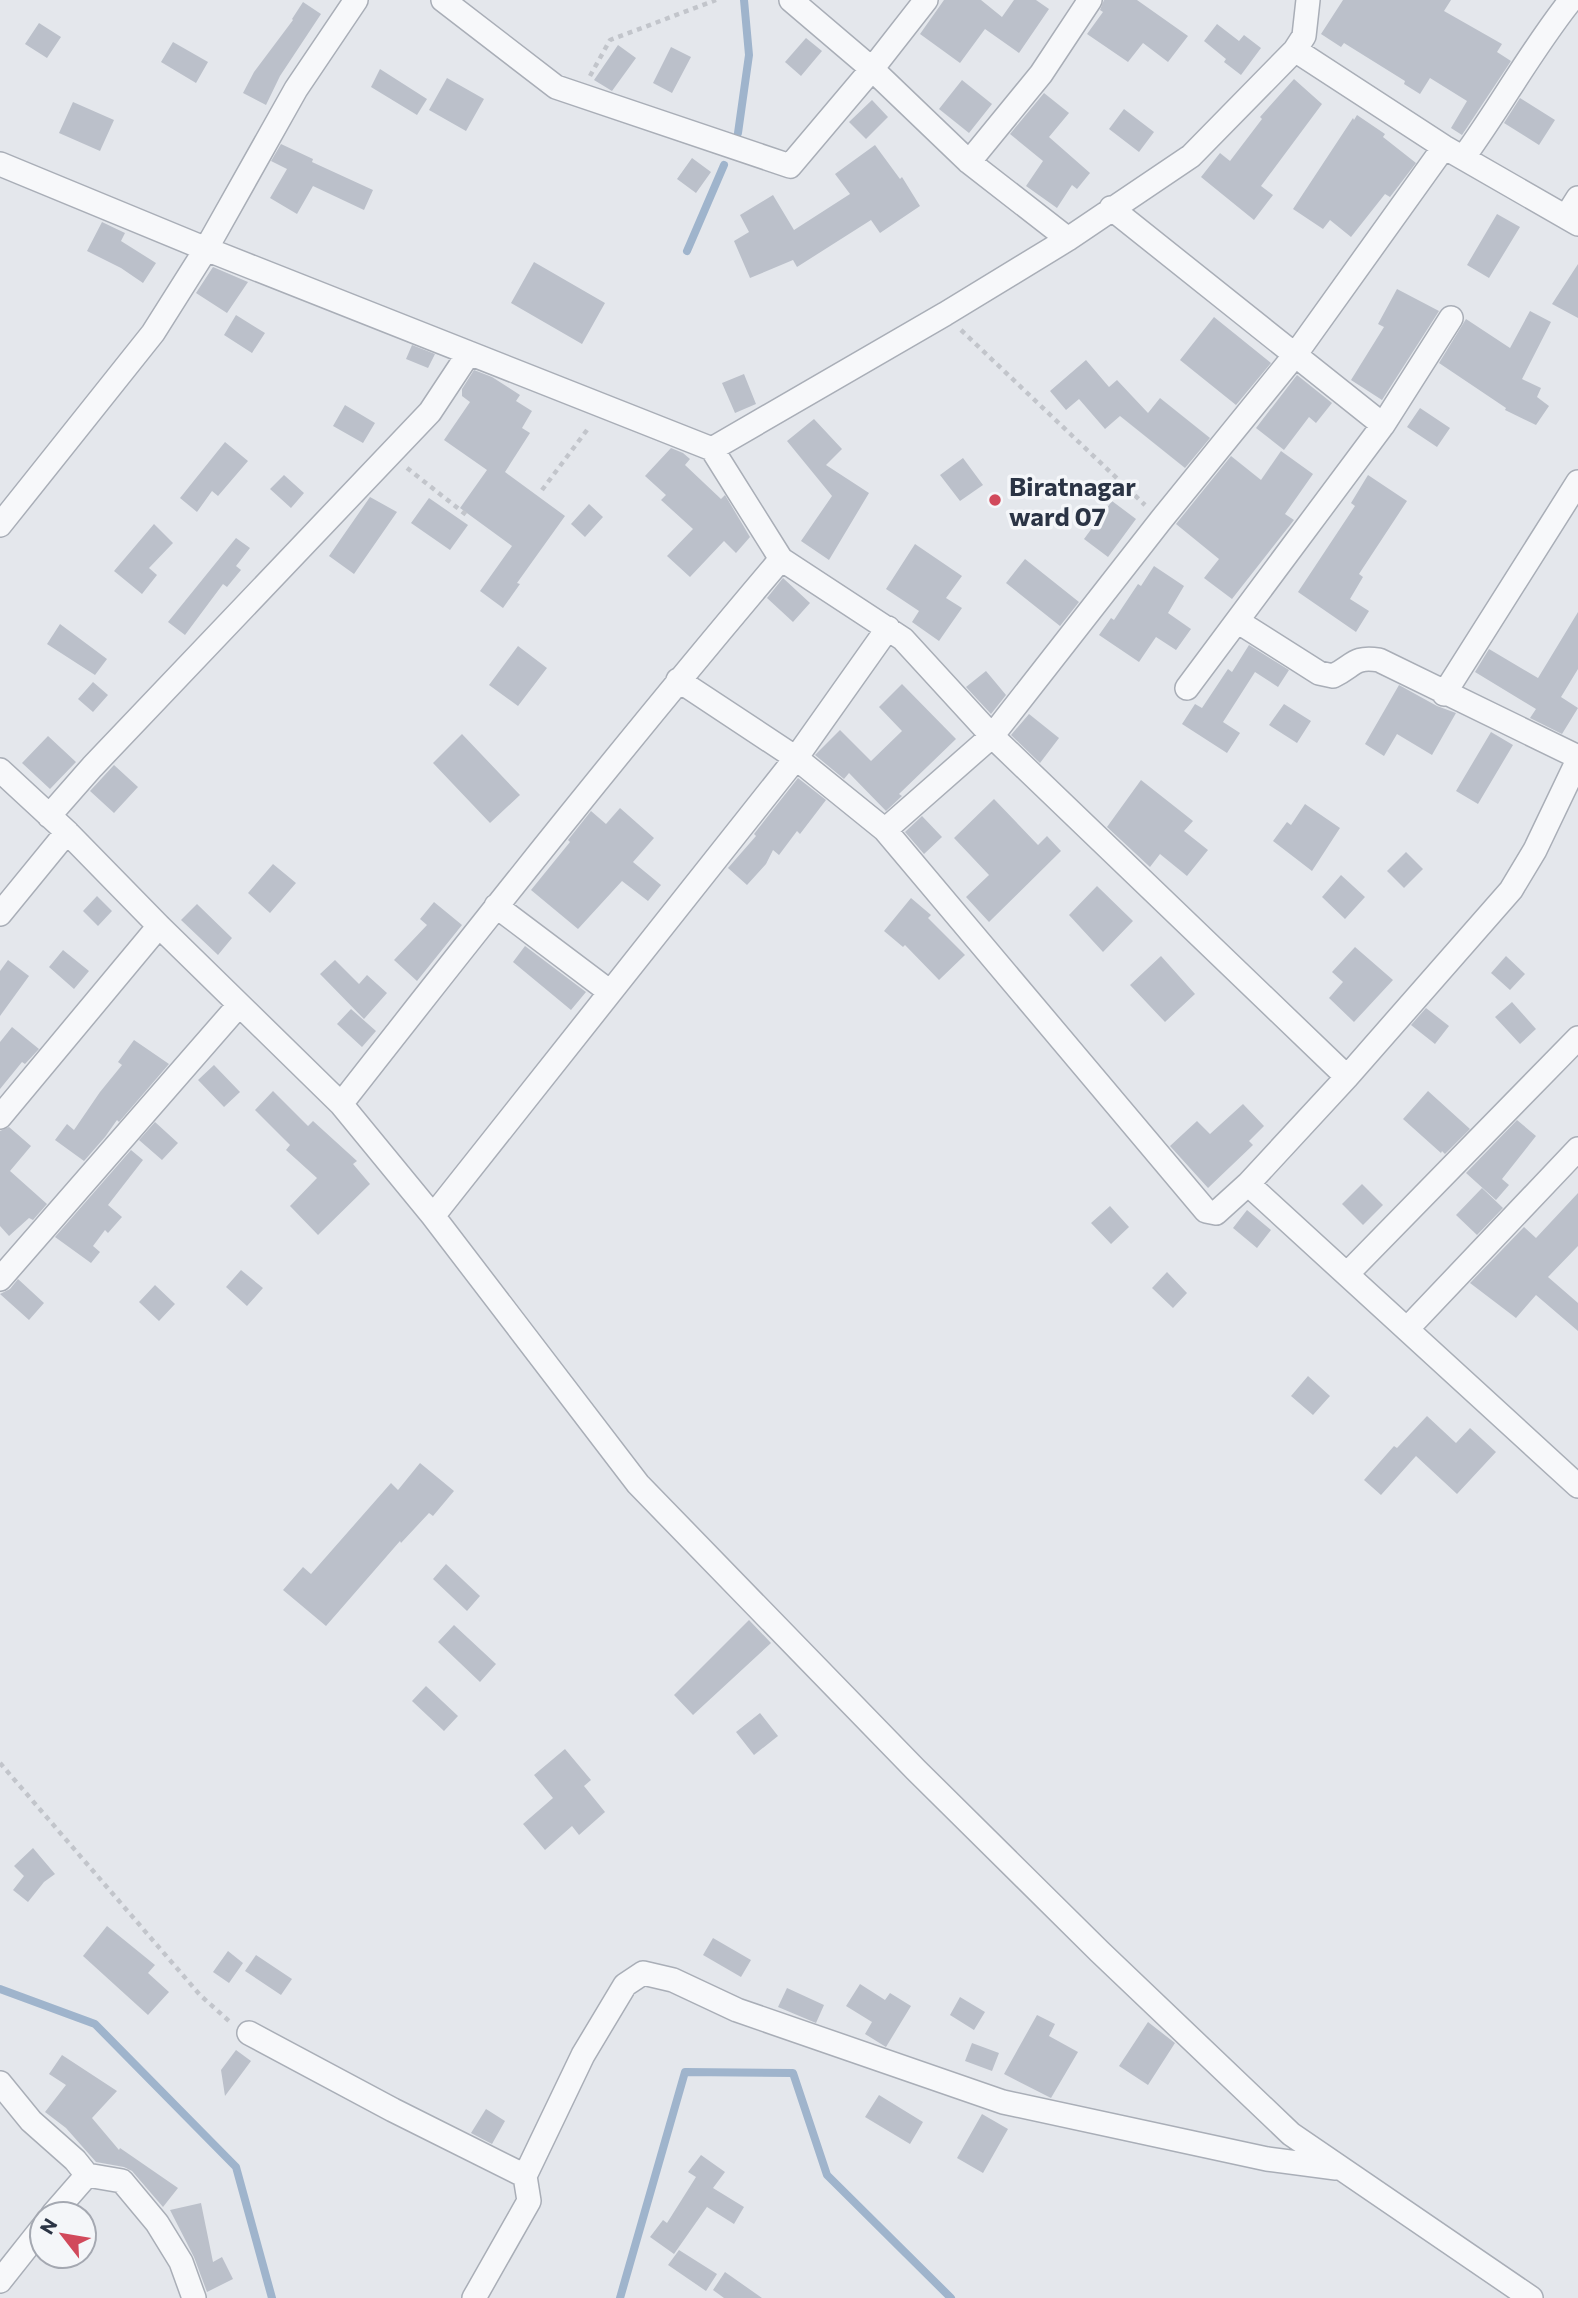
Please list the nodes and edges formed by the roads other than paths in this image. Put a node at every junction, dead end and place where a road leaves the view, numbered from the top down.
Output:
1 (356, 0) edge
2 (443, 0) edge
3 (791, 0) edge
4 (926, 0) edge
5 (1090, 0) edge
6 (1571, 0) edge
7 (1304, 2) edge
8 (1295, 50) junction
9 (872, 69) junction
10 (1454, 153) junction
11 (969, 162) junction
12 (0, 164) edge
13 (1111, 208) junction
14 (1574, 213) edge
15 (1068, 239) junction
16 (206, 248) junction
17 (1451, 318) dead end
18 (470, 352) junction
19 (1295, 355) junction
20 (1383, 425) junction
21 (712, 449) junction
22 (1578, 482) edge
23 (0, 525) edge
24 (781, 559) junction
25 (1237, 621) junction
26 (888, 628) junction
27 (678, 680) junction
28 (1187, 688) dead end
29 (1444, 694) junction
30 (992, 736) junction
31 (796, 758) junction
32 (1578, 759) edge
33 (0, 770) edge
34 (50, 816) junction
35 (885, 830) junction
36 (67, 832) junction
37 (496, 906) junction
38 (0, 914) edge
39 (159, 926) junction
40 (610, 992) junction
41 (239, 1005) junction
42 (1578, 1038) edge
43 (1347, 1077) junction
44 (341, 1104) junction
45 (0, 1118) edge
46 (1578, 1149) edge
47 (1248, 1184) junction
48 (433, 1216) junction
49 (1347, 1274) junction
50 (0, 1279) edge
51 (1407, 1329) junction
52 (1578, 1486) edge
53 (249, 2032) road end
54 (0, 2083) edge
55 (1342, 2169) junction
56 (87, 2175) junction
57 (524, 2176) junction
58 (65, 2200) edge
59 (28, 2245) edge
60 (0, 2280) edge
61 (194, 2298) edge
62 (474, 2298) edge
63 (1531, 2298) edge

1 - 16 street
2 - 9 street
3 - 9 street
4 - 9 street
5 - 11 street
6 - 10 street
7 - 8 street
8 - 10 street
8 - 13 street
9 - 11 street
10 - 14 street
10 - 19 street
11 - 15 street
12 - 16 street
13 - 15 street
13 - 19 street
15 - 21 street
16 - 18 street
16 - 23 street
17 - 20 street
18 - 21 street
18 - 34 street
19 - 20 street
19 - 30 street
20 - 25 street
21 - 24 street
22 - 29 street
24 - 26 street
24 - 27 street
25 - 28 street
25 - 29 street
26 - 30 street
26 - 31 street
27 - 31 street
27 - 37 street
29 - 32 street
30 - 35 street
30 - 43 street
31 - 35 street
31 - 40 street
32 - 43 street
33 - 34 street
34 - 36 street
35 - 47 street
36 - 38 street
36 - 39 street
37 - 40 street
37 - 44 street
39 - 41 street
39 - 45 street
40 - 48 street
41 - 44 street
41 - 50 street
42 - 49 street
43 - 47 street
44 - 48 street
46 - 51 street
47 - 49 street
48 - 55 street
49 - 51 street
51 - 52 street
53 - 57 street
54 - 56 street
55 - 57 street
55 - 63 street
56 - 58 street
56 - 61 street
57 - 62 street
59 - 60 street

